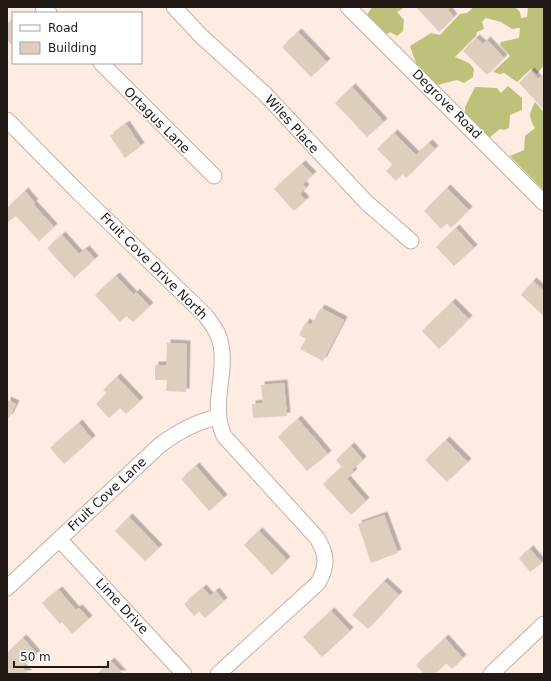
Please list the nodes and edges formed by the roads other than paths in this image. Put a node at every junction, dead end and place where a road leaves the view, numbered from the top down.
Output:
1 (174, 7) edge
2 (348, 7) edge
3 (102, 64) edge
4 (7, 120) edge
5 (214, 176) dead end
6 (544, 203) edge
7 (411, 241) dead end
8 (218, 416) junction
9 (59, 539) junction
10 (7, 588) edge
11 (544, 624) edge
12 (494, 673) edge
13 (184, 674) edge
14 (218, 674) edge

1 - 7 street, Wiles Place
2 - 6 street, Degrove Road
3 - 5 street, Ortagus Lane
4 - 8 street, Fruit Cove Drive North
8 - 9 street, Fruit Cove Lane
8 - 14 street, Fruit Cove Drive North
9 - 10 street, Fruit Cove Lane
9 - 13 street, Lime Drive
11 - 12 street

